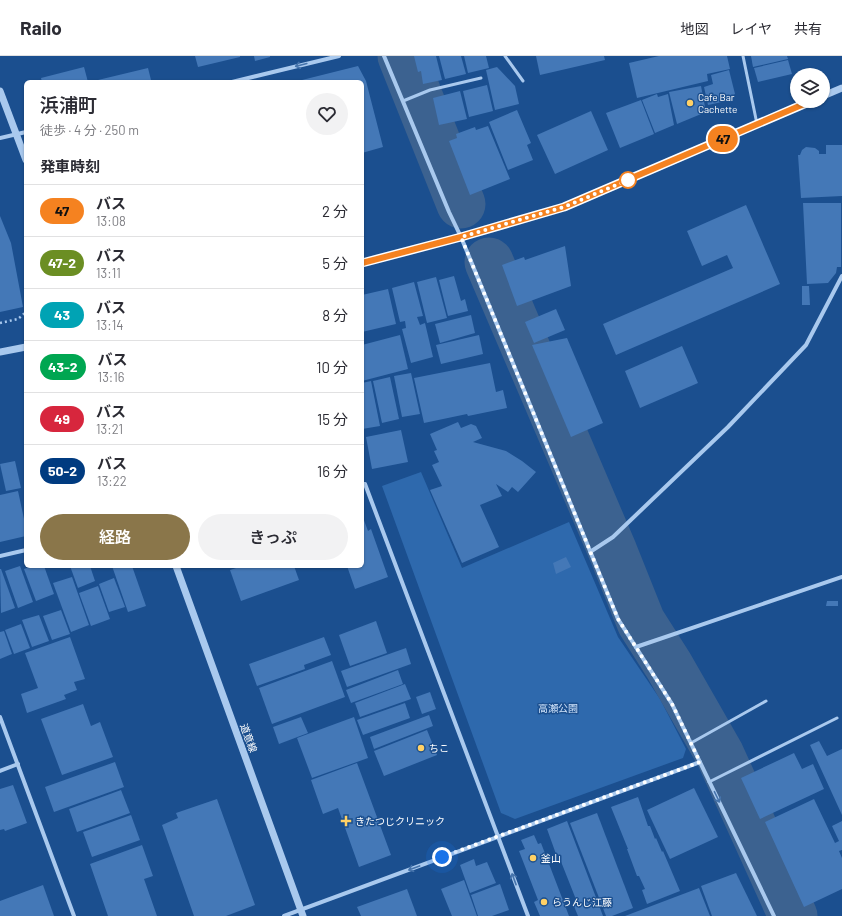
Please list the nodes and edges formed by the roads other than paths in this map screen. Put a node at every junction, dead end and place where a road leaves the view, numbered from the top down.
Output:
1 (339, 56) edge
2 (384, 56) edge
3 (505, 56) edge
4 (743, 56) edge
5 (481, 78) dead end
6 (240, 80) edge
7 (523, 81) dead end
8 (842, 88) edge
9 (0, 91) edge
10 (830, 93) edge
11 (403, 101) junction
12 (795, 108) edge
13 (757, 124) junction
14 (24, 132) edge
15 (16, 134) junction
16 (0, 138) edge
17 (24, 155) edge
18 (461, 237) junction
19 (364, 262) edge
20 (842, 276) edge
21 (24, 347) edge
22 (0, 352) edge
23 (364, 484) edge
24 (24, 550) edge
25 (590, 552) junction
26 (0, 556) edge
27 (177, 568) edge
28 (842, 576) edge
29 (636, 648) junction
30 (766, 701) dead end
31 (0, 717) edge
32 (838, 718) dead end
33 (691, 743) junction
34 (700, 762) junction
35 (18, 764) junction
36 (0, 771) edge
37 (709, 782) junction
38 (498, 836) junction
39 (301, 914) edge
40 (74, 916) edge
41 (284, 916) edge
42 (310, 916) edge
43 (528, 916) edge
44 (774, 916) edge

1 -> 6 street
2 - 11 street
3 - 7 lane
4 - 13 lane
5 - 11 lane
8 - 10 street
9 - 15 street
11 - 18 street
12 - 13 street
13 - 18 street
14 - 15 street
15 - 16 street
15 - 17 street
18 - 19 street
18 - 25 street
20 - 25 street
21 - 22 street
23 - 38 street
24 - 26 street
25 - 29 street
27 - 39 street, 道意線
28 - 29 street
29 - 33 street
30 - 33 lane
31 - 35 street
32 - 37 lane
33 - 34 street
34 - 37 street
34 - 38 street
35 - 36 street
35 - 40 street
37 -> 44 street
38 -> 39 street
43 -> 38 street
39 - 41 street
39 - 42 street

